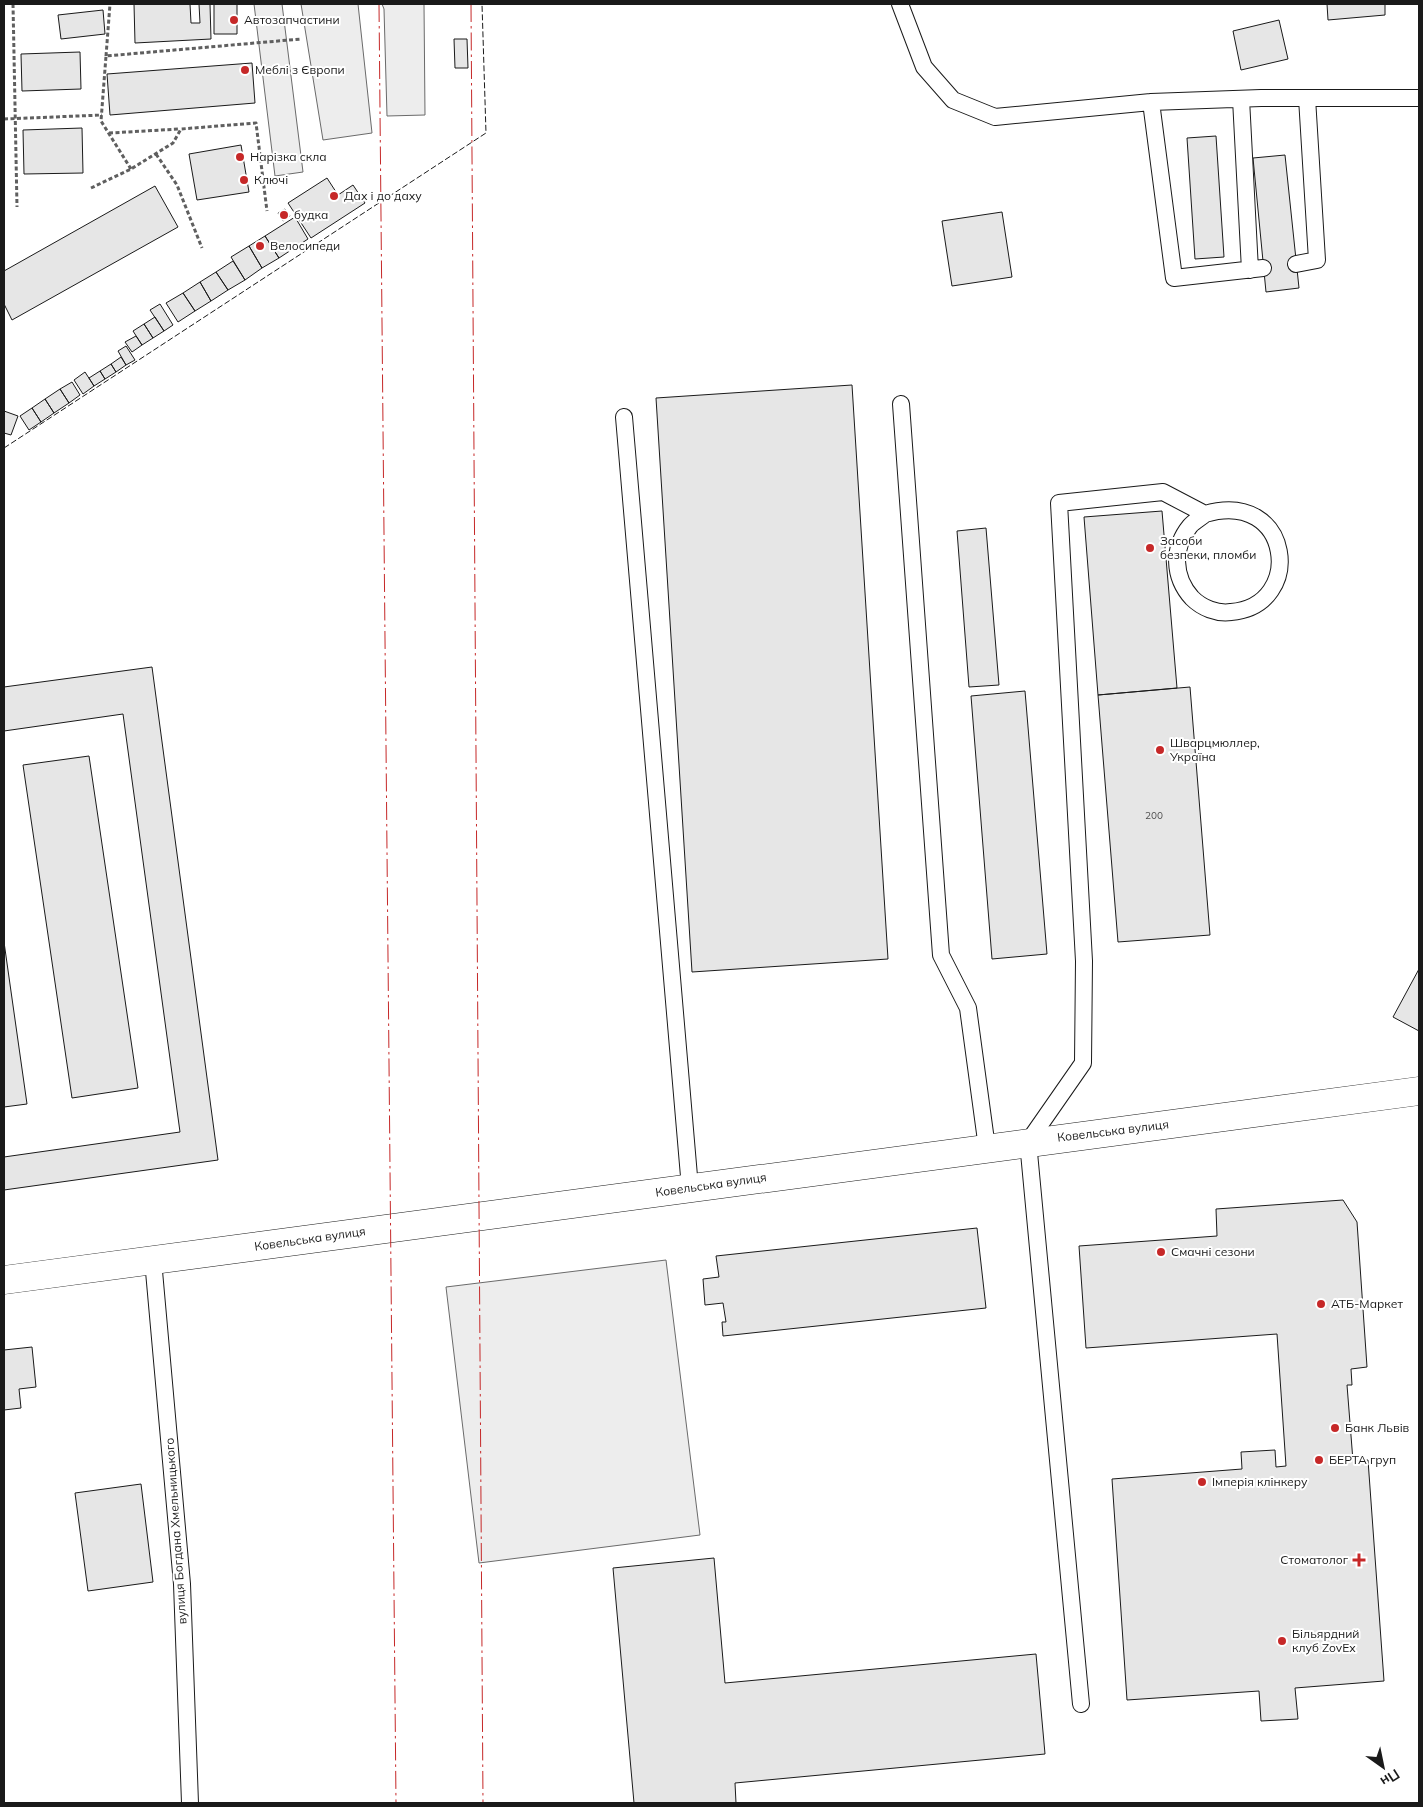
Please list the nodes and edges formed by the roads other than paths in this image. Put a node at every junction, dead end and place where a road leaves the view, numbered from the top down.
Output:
1 (900, 4) edge
2 (1308, 98) junction
3 (1419, 98) edge
4 (1241, 99) junction
5 (1151, 102) junction
6 (1296, 264) dead end
7 (901, 404) dead end
8 (624, 417) dead end
9 (1206, 514) junction
10 (1419, 1091) edge
11 (1028, 1142) junction
12 (987, 1148) junction
13 (690, 1188) junction
14 (153, 1260) junction
15 (4, 1280) edge
16 (1081, 1704) dead end
17 (190, 1803) edge

1 - 5 lane
2 - 3 lane
2 - 4 lane
2 - 6 lane
4 - 5 lane
4 - 5 lane
7 - 12 lane
8 - 13 lane
9 - 9 lane
9 - 11 lane
10 - 11 street, Ковельська вулиця
11 - 12 street, Ковельська вулиця
11 - 16 lane
12 - 13 street, Ковельська вулиця
13 - 14 street, Ковельська вулиця
14 - 15 street, Ковельська вулиця
14 - 17 lane, вулиця Богдана Хмельницького

